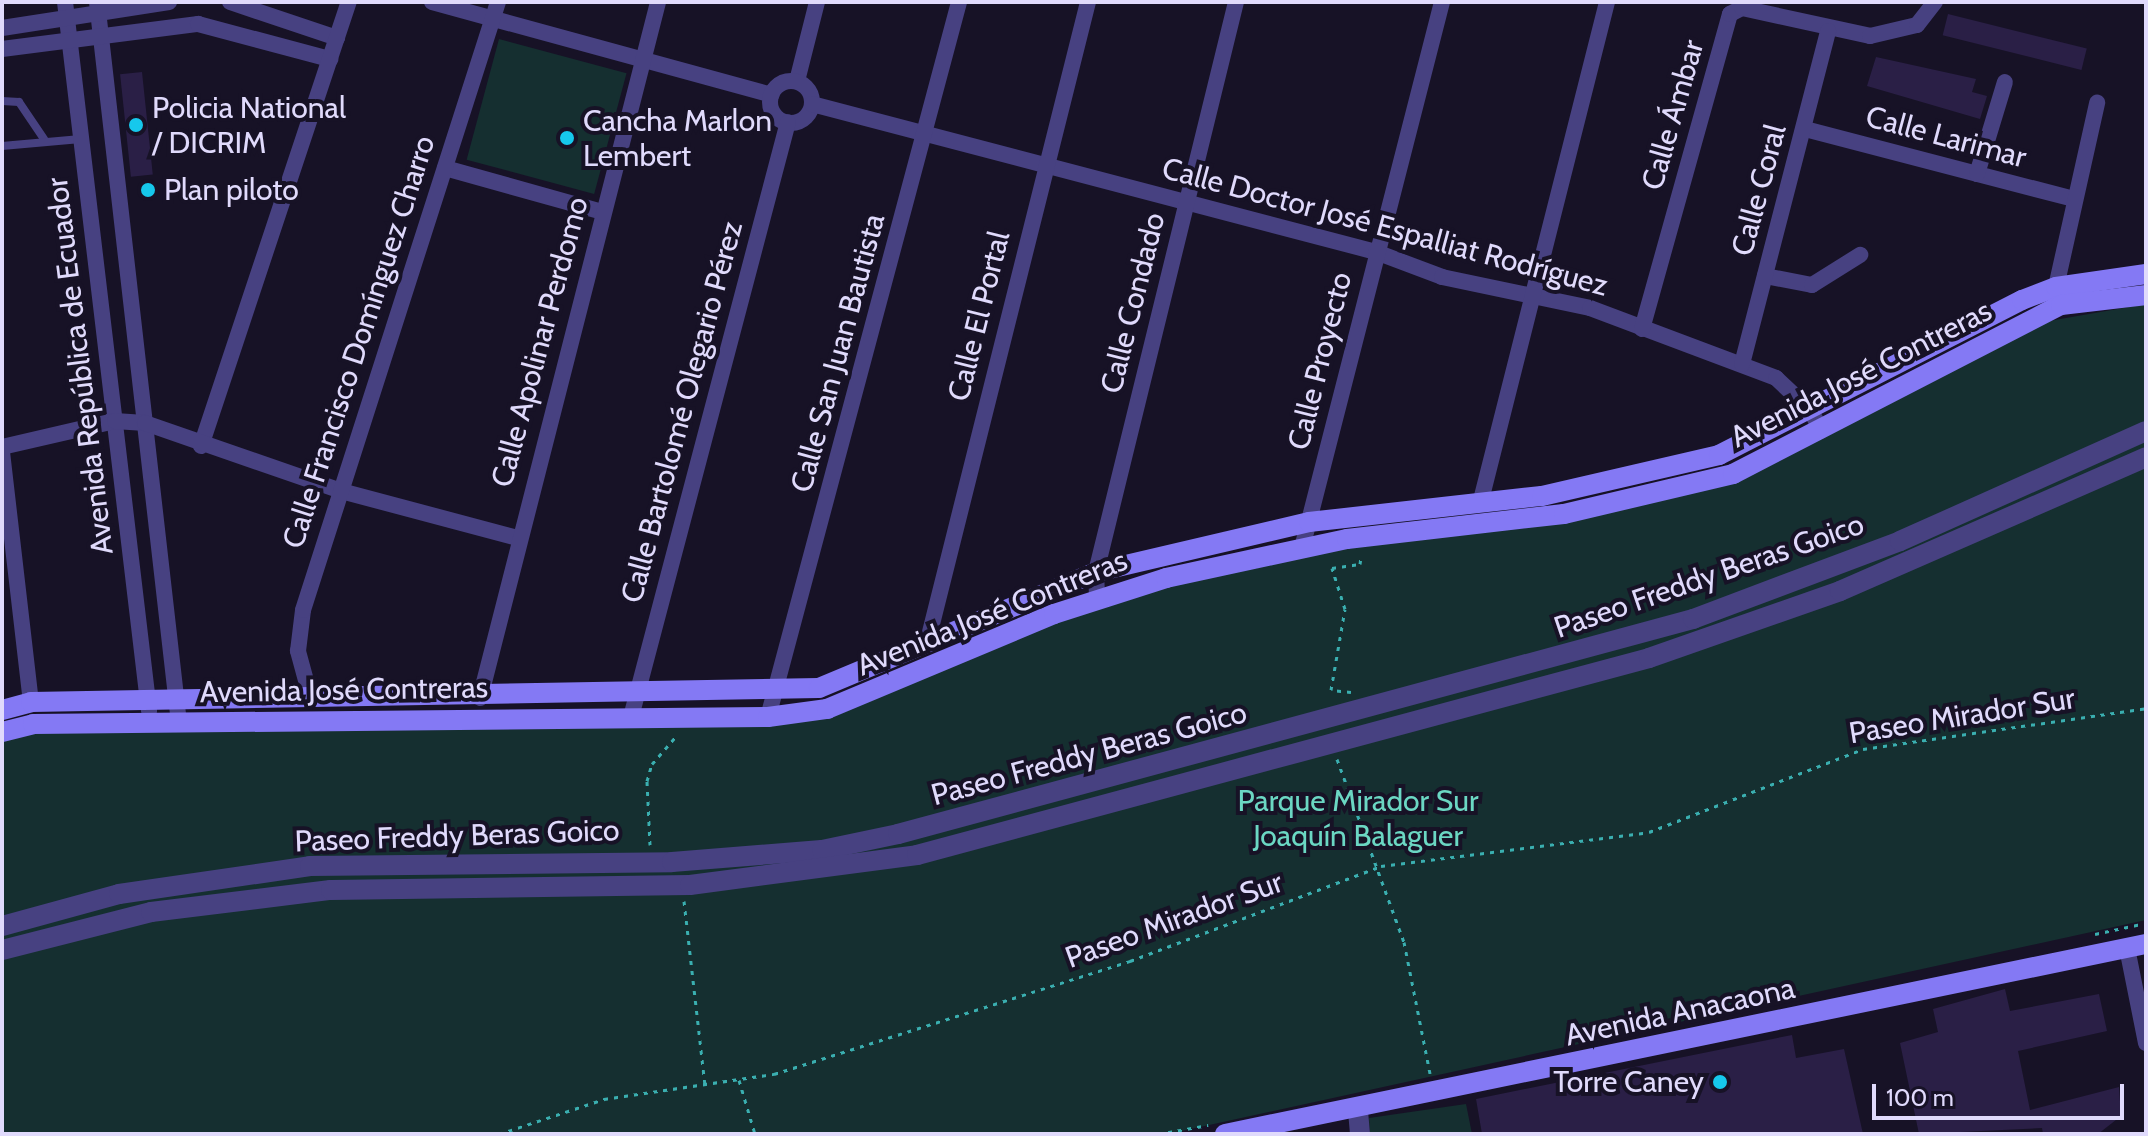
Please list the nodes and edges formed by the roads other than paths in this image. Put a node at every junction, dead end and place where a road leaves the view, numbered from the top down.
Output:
1 (169, 2) edge
2 (230, 2) edge
3 (349, 2) edge
4 (432, 2) edge
5 (658, 2) edge
6 (817, 2) edge
7 (959, 2) edge
8 (1088, 2) edge
9 (1236, 2) edge
10 (1442, 2) edge
11 (1607, 2) edge
12 (1935, 2) edge
13 (97, 8) edge
14 (66, 10) edge
15 (495, 10) edge
16 (2, 28) edge
17 (1828, 31) junction
18 (101, 34) junction
19 (69, 38) junction
20 (337, 38) junction
21 (2, 49) edge
22 (330, 59) junction
23 (642, 62) junction
24 (797, 81) junction
25 (2005, 82) dead end
26 (771, 95) junction
27 (2, 101) edge
28 (2097, 103) dead end
29 (812, 104) junction
30 (788, 122) junction
31 (1805, 129) junction
32 (925, 134) junction
33 (44, 139) junction
34 (81, 139) junction
35 (2, 146) edge
36 (1045, 165) junction
37 (445, 168) junction
38 (1977, 174) junction
39 (2074, 199) junction
40 (1186, 203) junction
41 (603, 212) junction
42 (1376, 252) junction
43 (1860, 255) dead end
44 (2146, 274) edge
45 (1765, 276) junction
46 (2056, 287) junction
47 (1532, 292) junction
48 (2146, 295) edge
49 (1642, 329) junction
50 (1742, 364) junction
51 (1811, 411) junction
52 (115, 421) junction
53 (145, 423) junction
54 (1821, 431) junction
55 (2146, 431) edge
56 (201, 446) junction
57 (2, 449) edge
58 (2146, 457) edge
59 (341, 491) junction
60 (1480, 504) junction
61 (1309, 522) junction
62 (518, 538) junction
63 (1302, 548) junction
64 (1096, 572) junction
65 (10, 588) edge
66 (1097, 597) junction
67 (927, 644) junction
68 (778, 692) junction
69 (637, 695) junction
70 (480, 698) junction
71 (311, 699) junction
72 (148, 701) junction
73 (176, 701) junction
74 (31, 702) junction
75 (2, 710) edge
76 (631, 717) junction
77 (768, 717) junction
78 (1328, 722) junction
79 (150, 723) junction
80 (179, 723) junction
81 (2, 732) edge
82 (1335, 749) junction
83 (2, 926) edge
84 (2137, 946) edge
85 (2, 950) edge
86 (2146, 1043) edge
87 (1358, 1111) junction
88 (1225, 1134) edge
89 (1360, 1134) edge

1 - 13 street
2 - 20 street
3 - 20 street
4 - 15 street
5 - 23 street, Calle Apolinar Perdomo
6 - 24 street
7 - 32 street, Calle San Juan Bautista
8 - 36 street, Calle El Portal
9 - 40 street, Calle Condado
10 - 42 street, Calle Proyecto
11 - 47 street
12 - 17 street, Calle Ámbar
13 - 14 street
13 - 18 street, Avenida República de Ecuador
14 - 16 street
14 - 19 street, Avenida República de Ecuador
15 - 23 street
15 - 37 street, Calle Francisco Domínguez Charro
17 - 31 street, Calle Coral
17 - 49 street, Calle Ámbar
18 - 19 street
18 - 22 street
18 - 53 street, Avenida República de Ecuador
19 - 21 street
19 - 34 street, Avenida República de Ecuador
20 - 22 street
22 - 56 street
23 - 26 street
23 - 41 street, Calle Apolinar Perdomo
24 - 26 street
24 - 29 street
25 - 38 street
26 - 30 street
27 - 33 lane
28 - 39 street
29 - 30 street
29 - 32 street, Calle Doctor José Espalliat Rodríguez
30 - 69 street, Calle Bartolomé Olegario Pérez
31 - 38 street, Calle Larimar
31 - 45 street, Calle Coral
32 - 36 street, Calle Doctor José Espalliat Rodríguez
32 - 68 street, Calle San Juan Bautista
33 - 34 lane
33 - 35 lane
34 - 52 street, Avenida República de Ecuador
36 - 40 street, Calle Doctor José Espalliat Rodríguez
36 - 67 street, Calle El Portal
37 - 41 street
37 - 59 street, Calle Francisco Domínguez Charro
38 - 39 street, Calle Larimar
39 - 46 street
40 - 42 street, Calle Doctor José Espalliat Rodríguez
40 - 64 street, Calle Condado
41 - 62 street, Calle Apolinar Perdomo
42 - 47 street, Calle Doctor José Espalliat Rodríguez
42 - 61 street, Calle Proyecto
43 - 45 street
44 - 46 main road, Avenida José Contreras
45 - 50 street, Calle Coral
46 - 51 main road, Avenida José Contreras
47 - 49 street, Calle Doctor José Espalliat Rodríguez
47 - 60 street
48 - 54 main road, Avenida José Contreras
49 - 50 street, Calle Doctor José Espalliat Rodríguez
50 - 51 street, Calle Doctor José Espalliat Rodríguez
51 - 54 street, Calle Doctor José Espalliat Rodríguez
51 - 60 main road, Avenida José Contreras
52 - 53 street
52 - 57 street
52 - 72 street, Avenida República de Ecuador
53 - 56 street
53 - 73 street, Avenida República de Ecuador
54 - 63 main road, Avenida José Contreras
55 - 78 street, Paseo Freddy Beras Goico
56 - 59 street
57 - 65 street
58 - 82 street, Paseo Freddy Beras Goico
59 - 62 street
59 - 71 street, Calle Francisco Domínguez Charro
60 - 61 main road, Avenida José Contreras
61 - 63 street, Calle Proyecto
61 - 64 main road, Avenida José Contreras
62 - 70 street, Calle Apolinar Perdomo
63 - 66 main road, Avenida José Contreras
64 - 66 street, Calle Condado
64 - 67 main road, Avenida José Contreras
65 - 74 street
66 - 77 main road, Avenida José Contreras
67 - 68 main road, Avenida José Contreras
68 - 69 main road, Avenida José Contreras
68 - 77 street, Calle San Juan Bautista
69 - 70 main road, Avenida José Contreras
69 - 76 street, Calle Bartolomé Olegario Pérez
70 - 71 main road, Avenida José Contreras
71 - 73 main road, Avenida José Contreras
72 - 73 main road, Avenida José Contreras
72 - 74 main road, Avenida José Contreras
72 - 79 street, Avenida República de Ecuador
73 - 80 street, Avenida República de Ecuador
74 - 75 main road, Avenida José Contreras
76 - 77 main road, Avenida José Contreras
76 - 80 main road, Avenida José Contreras
78 - 82 street
78 - 83 street, Paseo Freddy Beras Goico
79 - 80 main road, Avenida José Contreras
79 - 81 main road, Avenida José Contreras
82 - 85 street, Paseo Freddy Beras Goico
84 - 86 street
84 - 87 main road, Avenida Anacaona
87 - 88 main road, Avenida Anacaona
87 - 89 street

